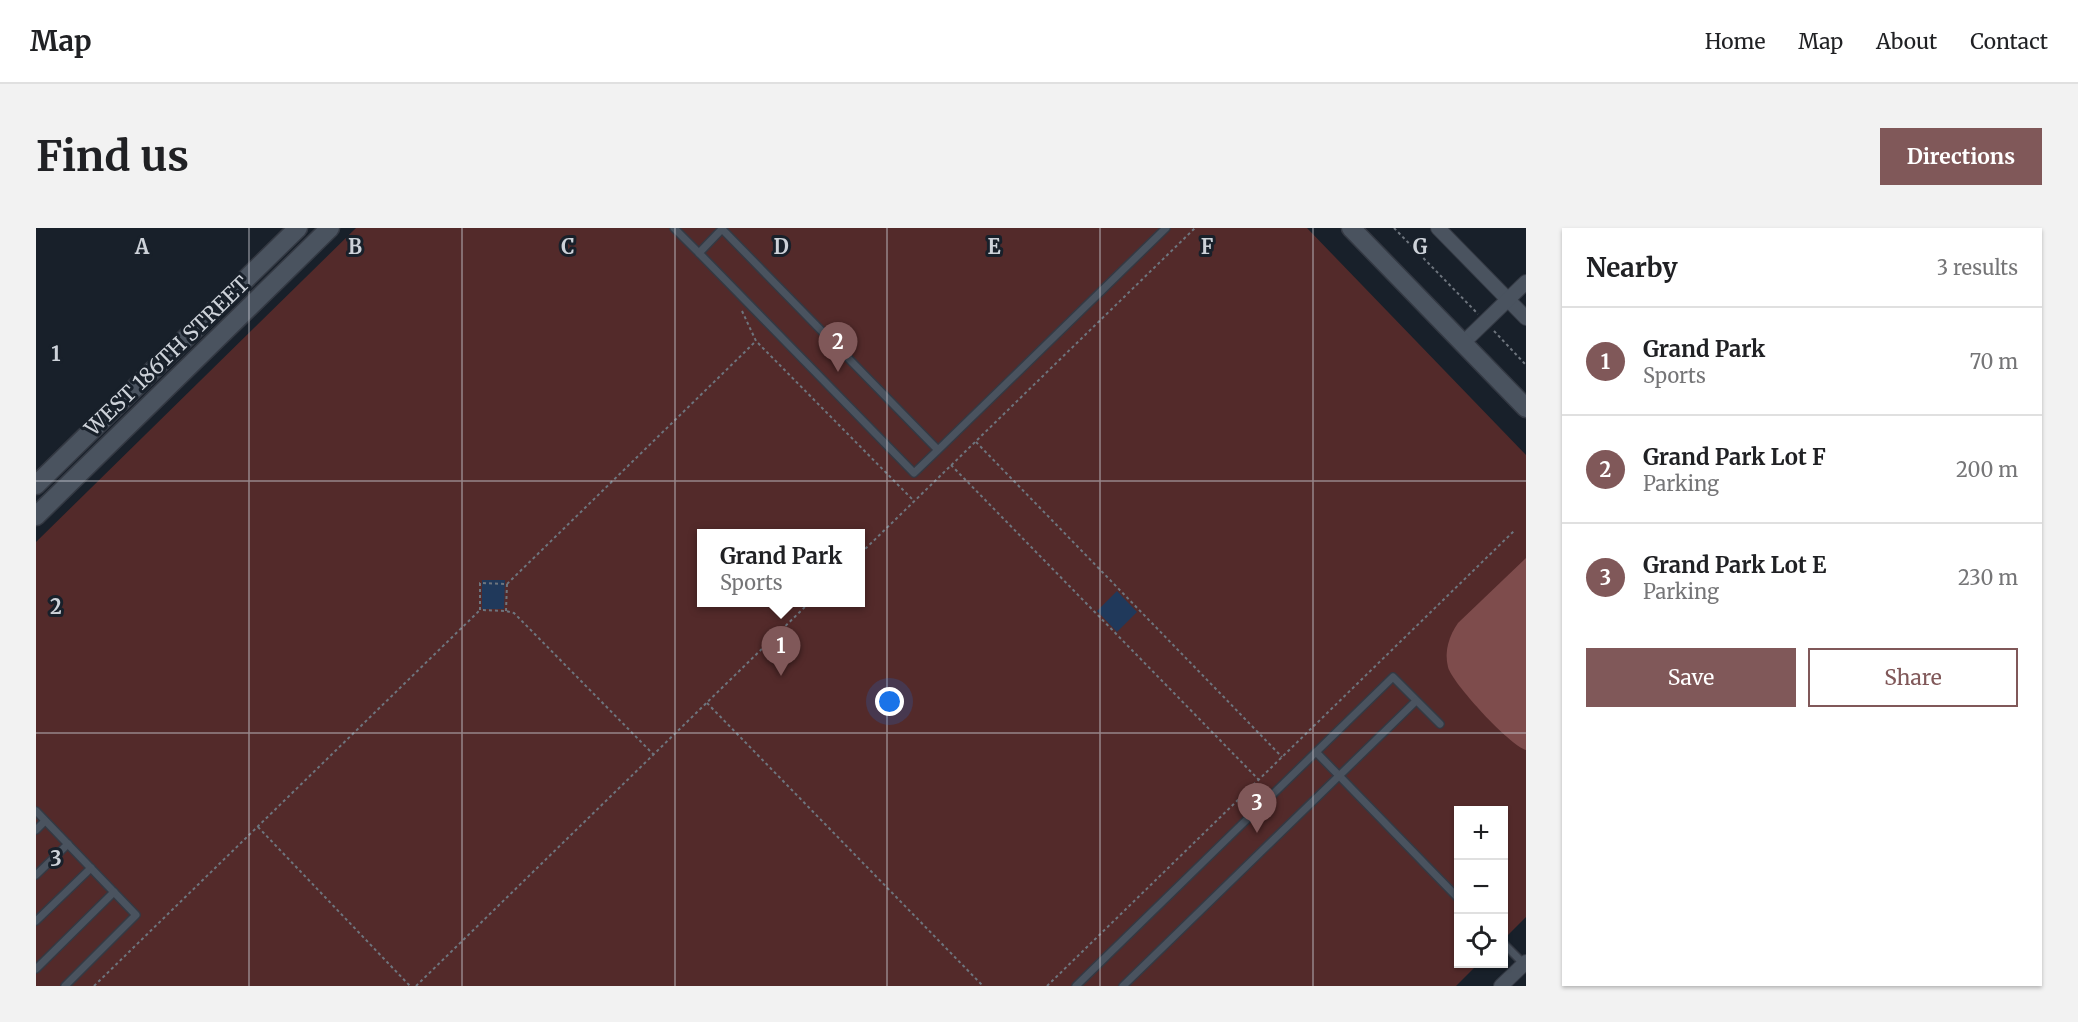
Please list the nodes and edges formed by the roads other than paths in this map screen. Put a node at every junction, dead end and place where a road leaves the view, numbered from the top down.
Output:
1 (298, 228) edge
2 (330, 228) edge
3 (674, 228) edge
4 (1166, 228) edge
5 (1351, 228) edge
6 (1438, 228) edge
7 (721, 229) edge
8 (699, 253) junction
9 (1526, 282) edge
10 (1508, 300) junction
11 (1526, 318) edge
12 (1463, 343) junction
13 (1526, 408) edge
14 (938, 450) junction
15 (36, 485) edge
16 (36, 516) edge
17 (1416, 701) junction
18 (1440, 724) dead end
19 (1316, 752) junction
20 (1340, 776) junction
21 (36, 812) edge
22 (45, 821) junction
23 (36, 830) edge
24 (68, 844) junction
25 (91, 868) junction
26 (36, 875) edge
27 (114, 892) junction
28 (1454, 894) edge
29 (36, 921) edge
30 (1508, 948) edge
31 (1525, 963) edge
32 (36, 969) edge
33 (65, 986) edge
34 (1076, 986) edge
35 (1123, 986) edge
36 (1501, 986) edge

1 - 15 street, WEST 186TH STREET
2 - 16 street, WEST 186TH STREET
3 - 8 lane
4 - 14 lane
5 - 12 street
6 - 10 street
7 - 8 lane
7 - 14 lane
8 - 14 lane
9 - 10 street
10 - 11 street
10 - 12 street
12 - 13 street
17 - 18 lane
17 - 19 lane
17 - 20 lane
19 - 20 lane
19 - 34 lane
20 - 28 lane
20 - 35 lane
21 - 22 lane
22 - 23 lane
22 - 24 lane
24 - 25 lane
24 - 26 lane
25 - 27 lane
25 - 29 lane
27 - 32 lane
27 - 33 lane
30 - 31 lane
31 - 36 street

